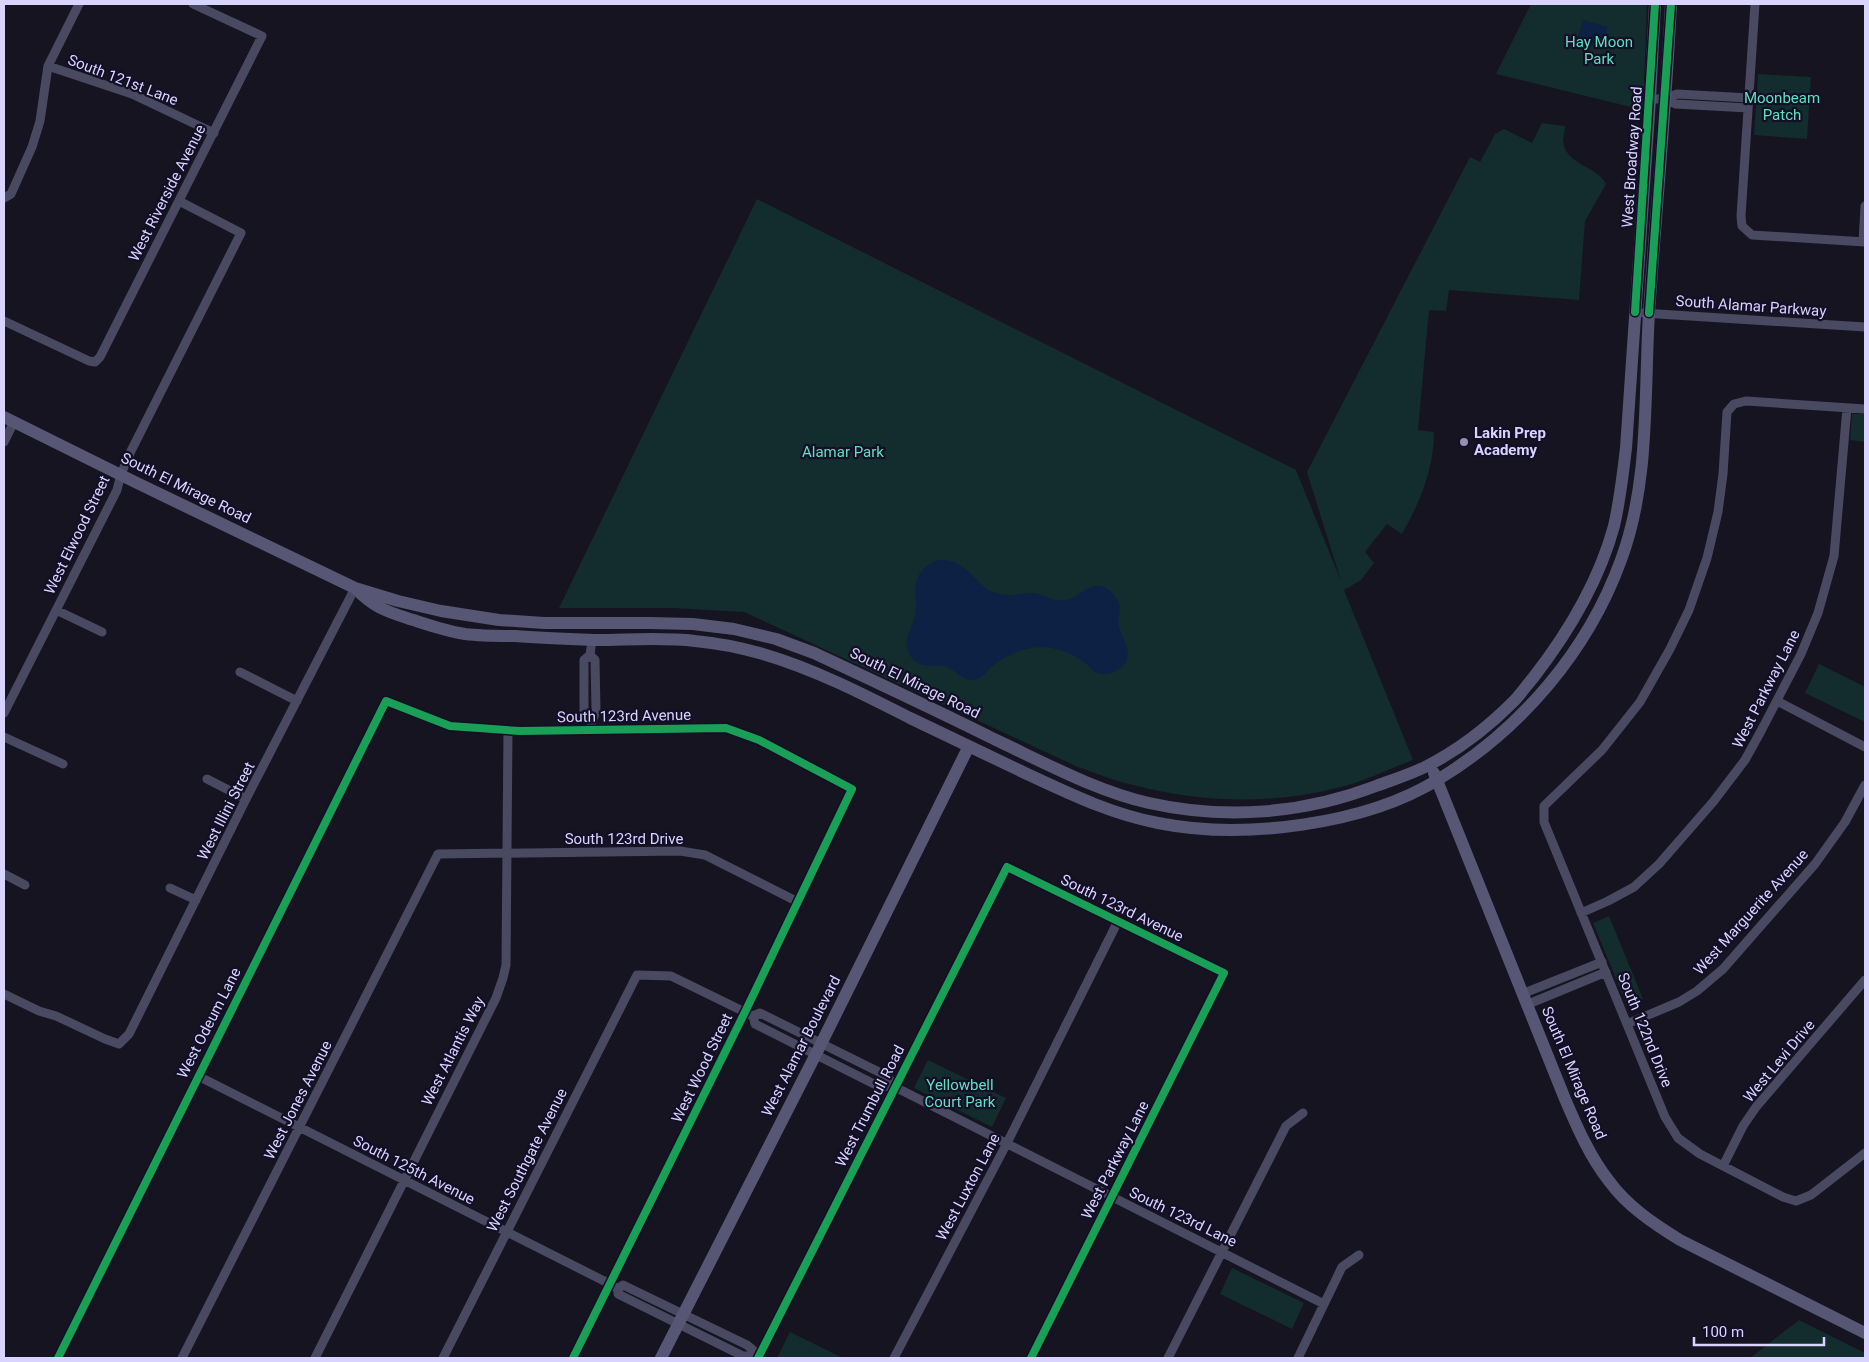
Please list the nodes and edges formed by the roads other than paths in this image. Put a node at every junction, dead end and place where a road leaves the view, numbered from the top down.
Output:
1 (79, 4) edge
2 (193, 4) edge
3 (1655, 4) edge
4 (1671, 4) edge
5 (1755, 4) edge
6 (48, 66) junction
7 (1749, 98) junction
8 (1650, 99) junction
9 (1664, 99) junction
10 (1748, 108) junction
11 (214, 133) junction
12 (4, 198) edge
13 (179, 201) junction
14 (1865, 206) edge
15 (1864, 242) edge
16 (1635, 312) junction
17 (1649, 313) junction
18 (4, 321) edge
19 (1865, 328) edge
20 (1847, 408) junction
21 (1865, 409) edge
22 (9, 419) edge
23 (4, 442) edge
24 (121, 474) junction
25 (355, 588) junction
26 (56, 610) junction
27 (102, 632) dead end
28 (592, 640) junction
29 (240, 672) dead end
30 (297, 701) junction
31 (386, 701) joint
32 (1777, 701) junction
33 (4, 713) edge
34 (591, 729) junction
35 (508, 730) junction
36 (4, 737) edge
37 (969, 746) junction
38 (1865, 747) edge
39 (63, 764) dead end
40 (1430, 764) junction
41 (207, 780) dead end
42 (1438, 780) junction
43 (1865, 785) edge
44 (852, 789) joint
45 (246, 799) junction
46 (506, 852) junction
47 (438, 854) joint
48 (1007, 867) joint
49 (4, 874) edge
50 (25, 885) dead end
51 (170, 888) dead end
52 (196, 900) junction
53 (798, 902) junction
54 (1581, 913) junction
55 (1118, 921) junction
56 (1602, 962) junction
57 (1606, 972) junction
58 (1224, 973) joint
59 (637, 974) joint
60 (1865, 980) edge
61 (4, 994) edge
62 (1524, 999) junction
63 (749, 1014) junction
64 (1627, 1024) junction
65 (819, 1048) junction
66 (198, 1076) junction
67 (895, 1087) junction
68 (1303, 1113) dead end
69 (300, 1128) junction
70 (1007, 1142) junction
71 (1865, 1153) edge
72 (1723, 1166) junction
73 (404, 1180) junction
74 (1112, 1198) junction
75 (506, 1232) junction
76 (1222, 1252) junction
77 (1359, 1255) dead end
78 (614, 1286) junction
79 (1324, 1304) junction
80 (679, 1319) junction
81 (1865, 1333) edge
82 (760, 1357) edge
83 (58, 1358) edge
84 (182, 1358) edge
85 (315, 1358) edge
86 (443, 1358) edge
87 (573, 1358) edge
88 (660, 1358) edge
89 (894, 1358) edge
90 (1031, 1358) edge
91 (1168, 1358) edge
92 (1298, 1358) edge

1 - 6 street
2 - 11 street, West Riverside Avenue
3 - 8 main road, West Broadway Road
4 - 9 main road, West Broadway Road
5 - 7 street
6 - 11 street, South 121st Lane
6 - 12 street
7 - 9 street
7 - 10 street
8 - 9 street
8 - 16 main road, West Broadway Road
9 - 10 street
9 - 17 main road, West Broadway Road
10 - 15 street
11 - 13 street, West Riverside Avenue
13 - 18 street, West Riverside Avenue
13 - 24 street, West Elwood Street
14 - 15 street
16 - 17 street, South Alamar Parkway
16 - 40 main road, West Broadway Road
17 - 19 street, South Alamar Parkway
17 - 42 main road, West Broadway Road
20 - 21 street
20 - 32 street, West Parkway Lane
20 - 54 street, South 122nd Drive
22 - 23 street
22 - 24 main road, South El Mirage Road
24 - 25 main road, South El Mirage Road
24 - 26 street, West Elwood Street
25 - 28 main road, South El Mirage Road
25 - 30 street, West Illini Street
25 - 40 main road, South El Mirage Road
26 - 27 street
26 - 33 street, West Elwood Street
28 - 34 street
28 - 37 main road, South El Mirage Road
29 - 30 street
30 - 45 street, West Illini Street
31 - 35 street, South 123rd Avenue
31 - 66 street, West Odeum Lane
32 - 38 street
32 - 54 street, West Parkway Lane
34 - 35 street, South 123rd Avenue
34 - 44 street, South 123rd Avenue
35 - 46 street, West Atlantis Way
36 - 39 street
37 - 42 main road, South El Mirage Road
37 - 65 main road, West Alamar Boulevard
40 - 42 main road, South El Mirage Road
41 - 45 street
42 - 62 main road, South El Mirage Road
43 - 64 street, West Marguerite Avenue
44 - 53 street, West Wood Street
45 - 52 street, West Illini Street
46 - 47 street, South 123rd Drive
46 - 53 street, South 123rd Drive
46 - 73 street, West Atlantis Way
47 - 69 street, West Jones Avenue
48 - 55 street, South 123rd Avenue
48 - 67 street, West Trumbull Road
49 - 50 street
51 - 52 street
52 - 61 street, West Illini Street
53 - 63 street, West Wood Street
54 - 56 street, South 122nd Drive
55 - 58 street, South 123rd Avenue
55 - 70 street, West Luxton Lane
56 - 57 street, South 122nd Drive
56 - 62 street
57 - 62 street
57 - 64 street, South 122nd Drive
58 - 74 street, West Parkway Lane
59 - 63 street, South 123rd Lane
59 - 75 street, West Southgate Avenue
60 - 72 street, West Levi Drive
62 - 81 main road, South El Mirage Road
63 - 65 street, South 123rd Lane
63 - 78 street, West Wood Street
64 - 72 street, South 122nd Drive
65 - 67 street, South 123rd Lane
65 - 67 street, South 123rd Lane
65 - 80 main road, West Alamar Boulevard
66 - 69 street, South 125th Avenue
66 - 83 street, West Odeum Lane
67 - 70 street, South 123rd Lane
67 - 82 street, West Trumbull Road
68 - 76 street
69 - 73 street, South 125th Avenue
69 - 84 street, West Jones Avenue
70 - 74 street, South 123rd Lane
70 - 89 street, West Luxton Lane
71 - 72 street, South 122nd Drive
73 - 75 street, South 125th Avenue
73 - 85 street, West Atlantis Way
74 - 76 street, South 123rd Lane
74 - 90 street, West Parkway Lane
75 - 78 street, South 125th Avenue
75 - 86 street, West Southgate Avenue
76 - 79 street, South 123rd Lane
76 - 91 street
77 - 79 street
78 - 80 street, South 125th Avenue
78 - 87 street, West Wood Street
79 - 92 street
80 - 82 street, South 125th Avenue
80 - 88 main road, West Alamar Boulevard

